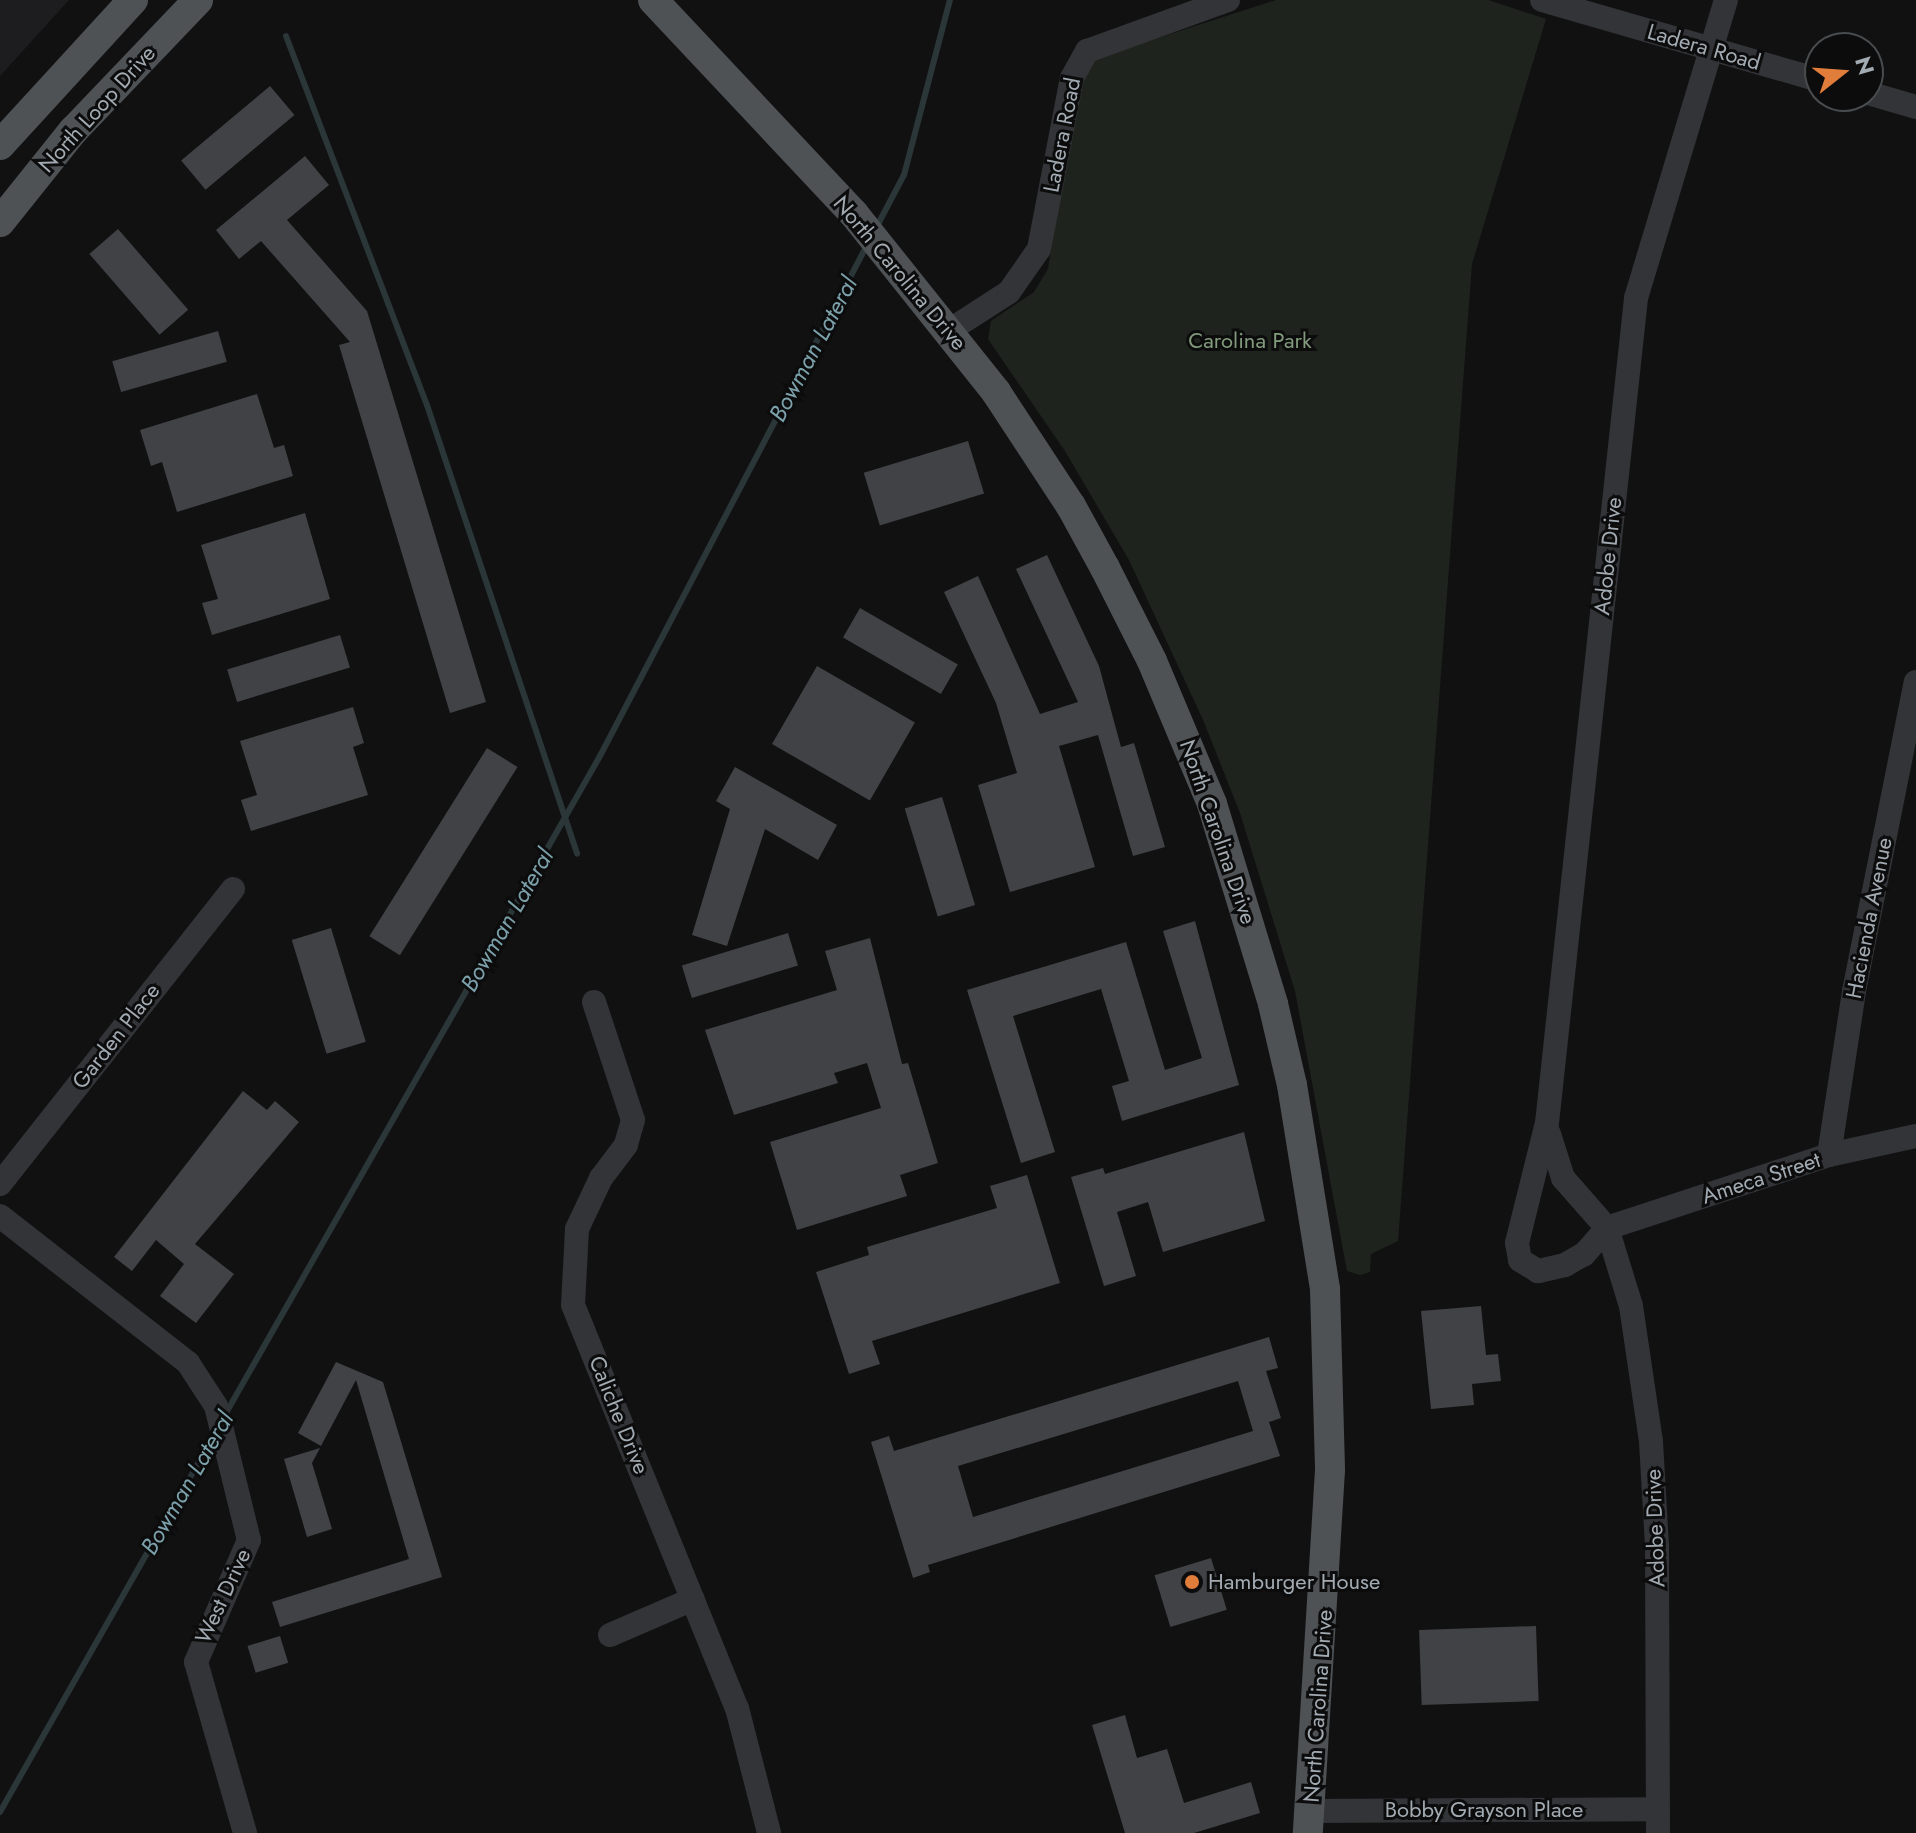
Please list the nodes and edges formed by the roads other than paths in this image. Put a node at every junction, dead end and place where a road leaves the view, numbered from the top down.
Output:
1 (133, 0) edge
2 (198, 0) edge
3 (653, 0) edge
4 (1228, 0) edge
5 (1542, 0) edge
6 (1726, 0) edge
7 (1712, 50) junction
8 (1804, 76) edge
9 (39, 97) junction
10 (1884, 98) edge
11 (1916, 107) edge
12 (73, 131) junction
13 (0, 145) edge
14 (0, 222) edge
15 (950, 330) junction
16 (1916, 682) edge
17 (233, 889) dead end
18 (594, 1002) dead end
19 (1547, 1123) junction
20 (1916, 1136) edge
21 (1829, 1155) junction
22 (0, 1184) edge
23 (0, 1216) edge
24 (1607, 1228) junction
25 (693, 1599) junction
26 (610, 1635) dead end
27 (1658, 1821) edge
28 (1309, 1822) edge
29 (245, 1833) edge
30 (769, 1833) edge

1 - 9 main road
2 - 12 main road, North Loop Drive
3 - 15 main road, North Carolina Drive
4 - 15 street, Ladera Road
5 - 7 street, Ladera Road
6 - 7 street, Adobe Drive
7 - 8 street, Ladera Road
7 - 19 street, Adobe Drive
9 - 12 main road
9 - 13 main road
10 - 11 street
12 - 14 main road, North Loop Drive
15 - 28 main road, North Carolina Drive
16 - 21 street, Hacienda Avenue
17 - 22 street, Garden Place
18 - 25 street, Caliche Drive
19 - 24 street, Adobe Drive
19 - 24 street, Adobe Drive
20 - 21 street, Ameca Street
21 - 24 street, Ameca Street
23 - 29 street, West Drive
24 - 27 street, Adobe Drive
25 - 26 street
25 - 30 street, Caliche Drive
27 - 28 street, Bobby Grayson Place

